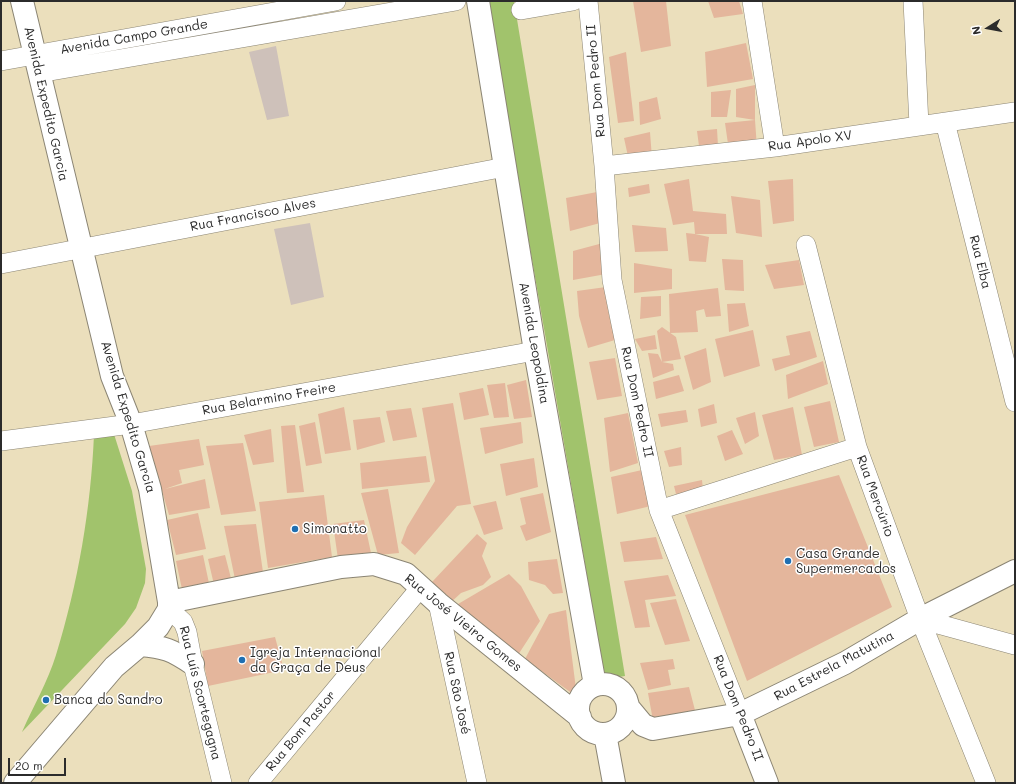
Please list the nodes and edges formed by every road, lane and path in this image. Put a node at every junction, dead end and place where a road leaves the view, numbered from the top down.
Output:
1 (22, 1) edge
2 (336, 1) edge
3 (456, 1) edge
4 (478, 1) edge
5 (573, 1) edge
6 (588, 1) edge
7 (752, 1) edge
8 (913, 1) edge
9 (303, 6) junction
10 (521, 10) dead end
11 (268, 12) junction
12 (308, 27) junction
13 (272, 33) junction
14 (1, 61) edge
15 (37, 64) junction
16 (1015, 112) edge
17 (945, 122) junction
18 (919, 125) junction
19 (775, 147) junction
20 (604, 166) junction
21 (505, 167) junction
22 (806, 245) dead end
23 (80, 248) junction
24 (1, 264) edge
25 (535, 351) junction
26 (1015, 402) edge
27 (131, 424) junction
28 (1, 441) edge
29 (857, 447) junction
30 (659, 510) junction
31 (1015, 571) edge
32 (421, 587) junction
33 (438, 603) junction
34 (169, 606) junction
35 (920, 619) junction
36 (140, 645) junction
37 (1015, 645) edge
38 (193, 664) junction
39 (595, 685) junction
40 (628, 707) junction
41 (740, 714) junction
42 (580, 717) junction
43 (643, 725) junction
44 (612, 731) junction
45 (15, 783) edge
46 (222, 783) edge
47 (258, 783) edge
48 (477, 783) edge
49 (614, 783) edge
50 (767, 783) edge
51 (986, 783) edge

1 - 15 street, Avenida Expedito Garcia
2 - 9 street, Avenida Campo Grande
3 - 12 street, Avenida Campo Grande
4 - 21 street, Avenida Leopoldina
5 - 10 street
6 - 20 street, Rua Dom Pedro II
7 - 19 street
8 - 18 street
9 - 11 street, Avenida Campo Grande
9 - 12 street
11 - 13 street
11 - 15 street, Avenida Campo Grande
12 - 13 street, Avenida Campo Grande
13 - 15 street, Avenida Campo Grande
14 - 15 street, Avenida Campo Grande
15 - 23 street, Avenida Expedito Garcia
16 - 17 street, Rua Apolo XV
17 - 18 street, Rua Apolo XV
17 - 26 street, Rua Elba
18 - 19 street, Rua Apolo XV
19 - 20 street, Rua Apolo XV
20 - 30 street, Rua Dom Pedro II
21 - 23 street, Rua Francisco Alves
21 - 25 street, Avenida Leopoldina
22 - 29 street, Rua Mercúrio
23 - 24 street, Rua Francisco Alves
23 - 27 street, Avenida Expedito Garcia
25 - 27 street, Rua Belarmino Freire
25 - 39 street, Avenida Leopoldina
27 - 28 street, Rua Belarmino Freire
27 - 34 street, Avenida Expedito Garcia
29 - 30 street
29 - 35 street, Rua Mercúrio
30 - 41 street, Rua Dom Pedro II
31 - 35 street, Rua Estrela Matutina
32 - 33 street, Rua José Vieira Gomes
32 - 34 street, Rua José Vieira Gomes
32 - 47 street, Rua Bom Pastor
33 - 42 street, Rua José Vieira Gomes
33 - 48 street, Rua São José
34 - 36 street
34 - 38 street, Rua Luís Scortegagna
35 - 37 street
35 - 41 street, Rua Estrela Matutina
35 - 51 street, Rua Mercúrio
36 - 38 street
36 - 45 street
38 - 46 street, Rua Luís Scortegagna
39 - 40 street
39 - 42 street
40 - 43 street
40 - 44 street
41 - 43 street, Rua Estrela Matutina
41 - 50 street, Rua Dom Pedro II
42 - 44 street
43 - 44 street, Rua Estrela Matutina
44 - 49 street

